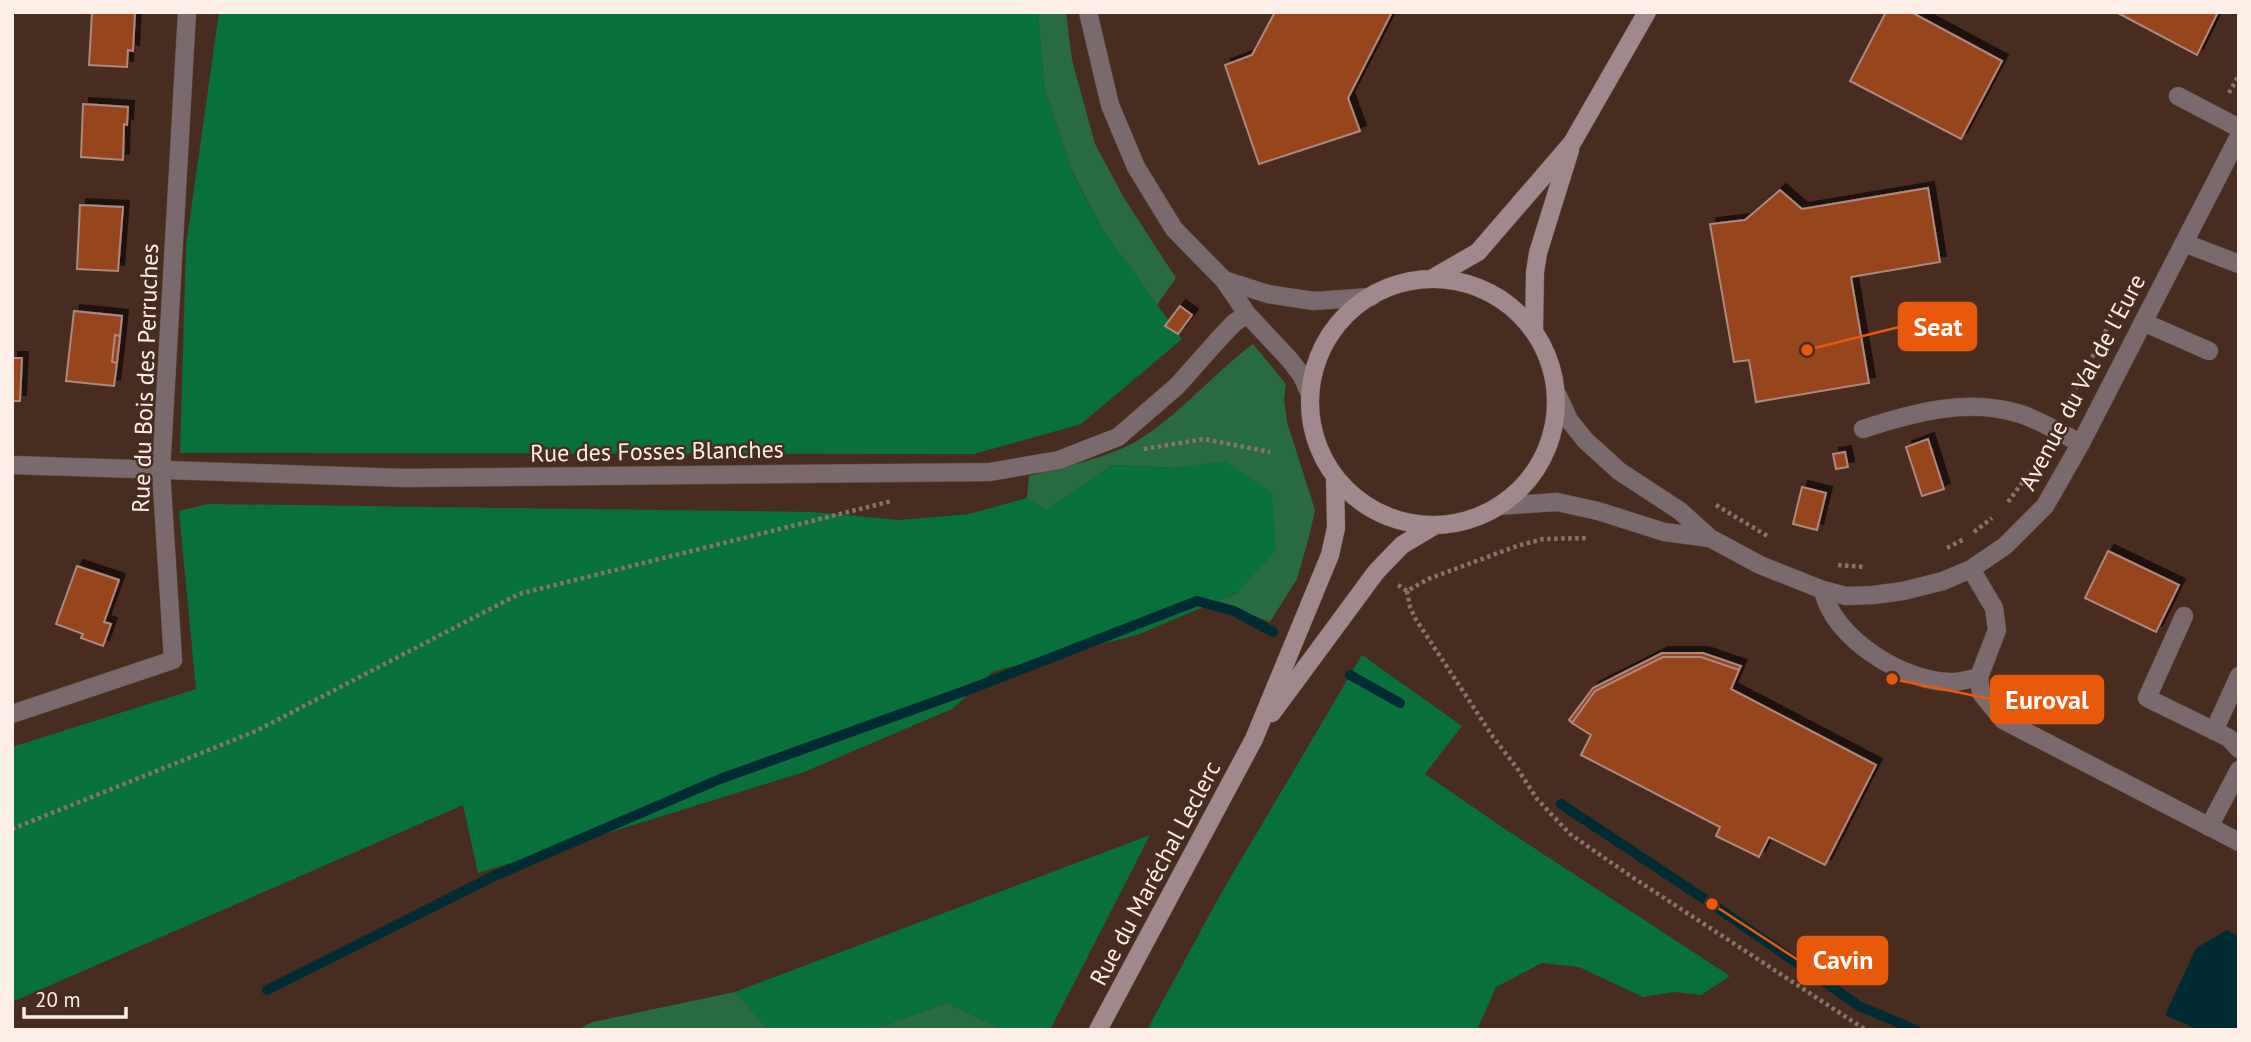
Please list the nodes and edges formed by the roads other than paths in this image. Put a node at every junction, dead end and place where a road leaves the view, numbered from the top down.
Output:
1 (187, 12) edge
2 (1088, 12) edge
3 (1647, 12) edge
4 (2178, 96) dead end
5 (2239, 128) edge
6 (2239, 136) edge
7 (1572, 144) junction
8 (2184, 243) junction
9 (2239, 264) edge
10 (1431, 279) junction
11 (1224, 280) junction
12 (1371, 297) junction
13 (1247, 314) junction
14 (2143, 322) junction
15 (1534, 332) junction
16 (2209, 351) dead end
17 (1310, 394) junction
18 (1558, 396) junction
19 (1863, 429) dead end
20 (2081, 443) junction
21 (12, 465) edge
22 (161, 471) junction
23 (1335, 476) junction
24 (1498, 506) junction
25 (1434, 526) junction
26 (1710, 538) junction
27 (1971, 569) junction
28 (1824, 590) junction
29 (2184, 616) dead end
30 (2239, 676) edge
31 (1979, 677) junction
32 (12, 714) edge
33 (2214, 731) junction
34 (1254, 739) junction
35 (2239, 749) edge
36 (2239, 770) edge
37 (2209, 827) junction
38 (2239, 842) edge
39 (1098, 1030) edge

1 - 22 street, Rue du Bois des Perruches
2 - 11 street
3 - 7 main road
4 - 5 street
6 - 8 street, Avenue du Val de l'Eure
7 - 10 main road
7 - 15 main road
8 - 9 street
8 - 14 street, Avenue du Val de l'Eure
10 - 12 main road
10 - 15 main road
11 - 12 street
11 - 13 street
12 - 17 main road
13 - 17 street
13 - 22 street, Rue des Fosses Blanches
14 - 16 street
14 - 20 street, Avenue du Val de l'Eure
15 - 18 main road
17 - 23 main road
18 - 24 main road
18 - 26 street, Avenue du Val de l'Eure
19 - 20 street
20 - 27 street, Avenue du Val de l'Eure
21 - 22 street, Rue des Fosses Blanches
22 - 32 street, Rue du Bois des Perruches
23 - 25 main road
23 - 34 main road, Rue du Maréchal Leclerc
24 - 25 main road
24 - 26 street, Avenue du Val de l'Eure
25 - 34 main road, Rue du Maréchal Leclerc
26 - 28 street, Avenue du Val de l'Eure
27 - 28 street, Avenue du Val de l'Eure
27 - 31 street
28 - 31 street
29 - 33 street
30 - 33 street
31 - 37 street
33 - 35 street
34 - 39 main road, Rue du Maréchal Leclerc
36 - 37 street
37 - 38 street

